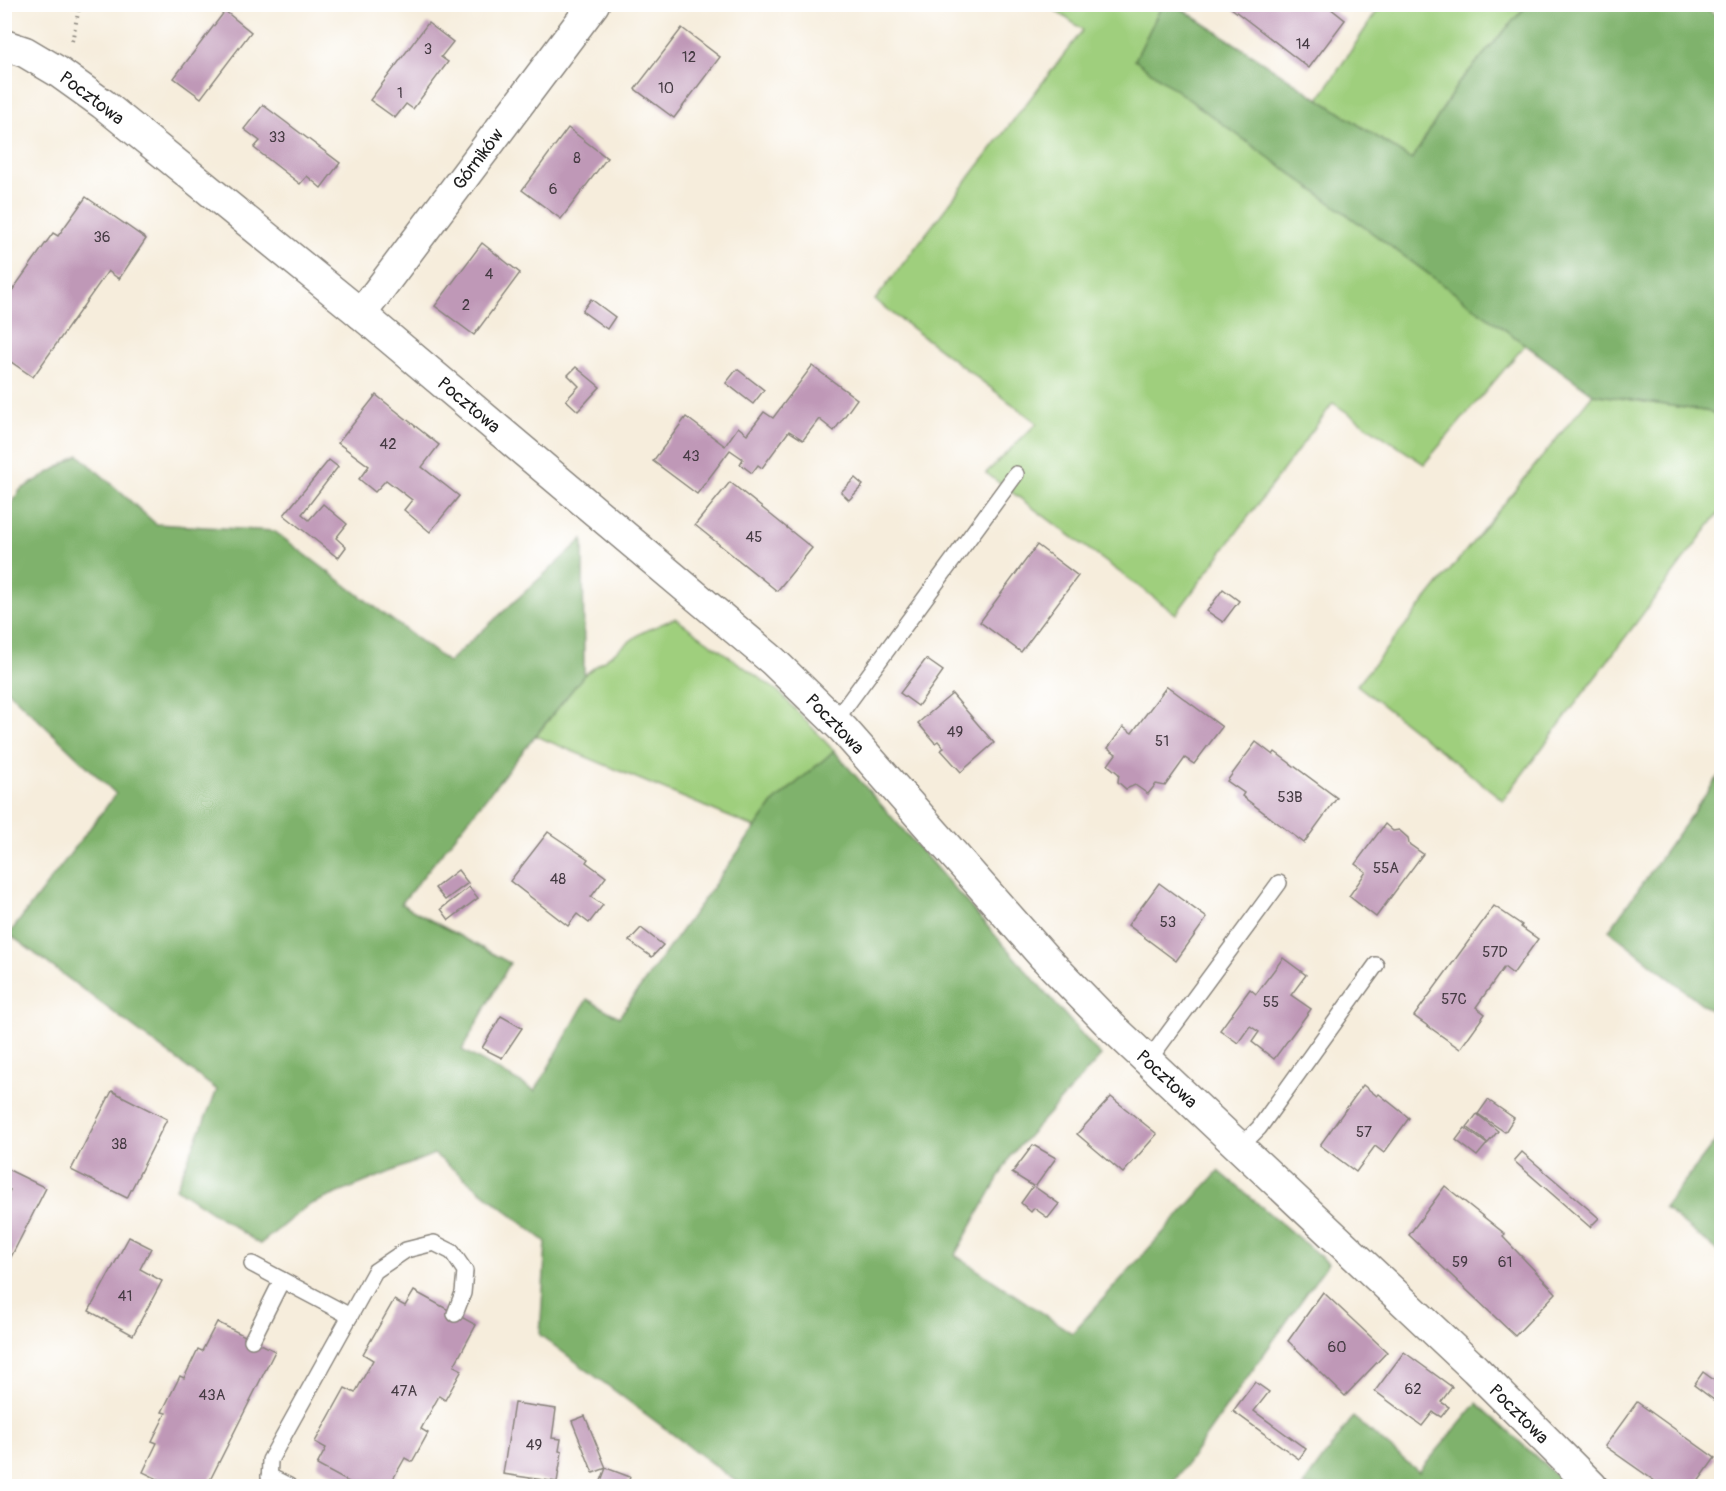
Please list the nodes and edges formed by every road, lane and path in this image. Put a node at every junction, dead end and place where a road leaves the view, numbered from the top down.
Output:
1 (80, 4) edge
2 (594, 4) edge
3 (72, 41) dead end
4 (4, 45) edge
5 (361, 314) junction
6 (1016, 474) dead end
7 (835, 721) junction
8 (1279, 883) dead end
9 (1376, 965) dead end
10 (1148, 1061) junction
11 (1240, 1147) junction
12 (252, 1264) dead end
13 (282, 1280) junction
14 (455, 1314) dead end
15 (350, 1316) junction
16 (252, 1340) dead end
17 (269, 1481) edge
18 (289, 1486) edge
19 (1592, 1486) edge

1 - 3 path
2 - 5 street, Górników
4 - 5 street, Pocztowa
5 - 7 street, Pocztowa
6 - 7 lane
7 - 10 street, Pocztowa
8 - 10 lane
9 - 11 lane
10 - 11 street, Pocztowa
11 - 19 street, Pocztowa
12 - 13 lane
13 - 15 lane
13 - 16 lane
14 - 15 lane
15 - 17 lane
17 - 18 lane

